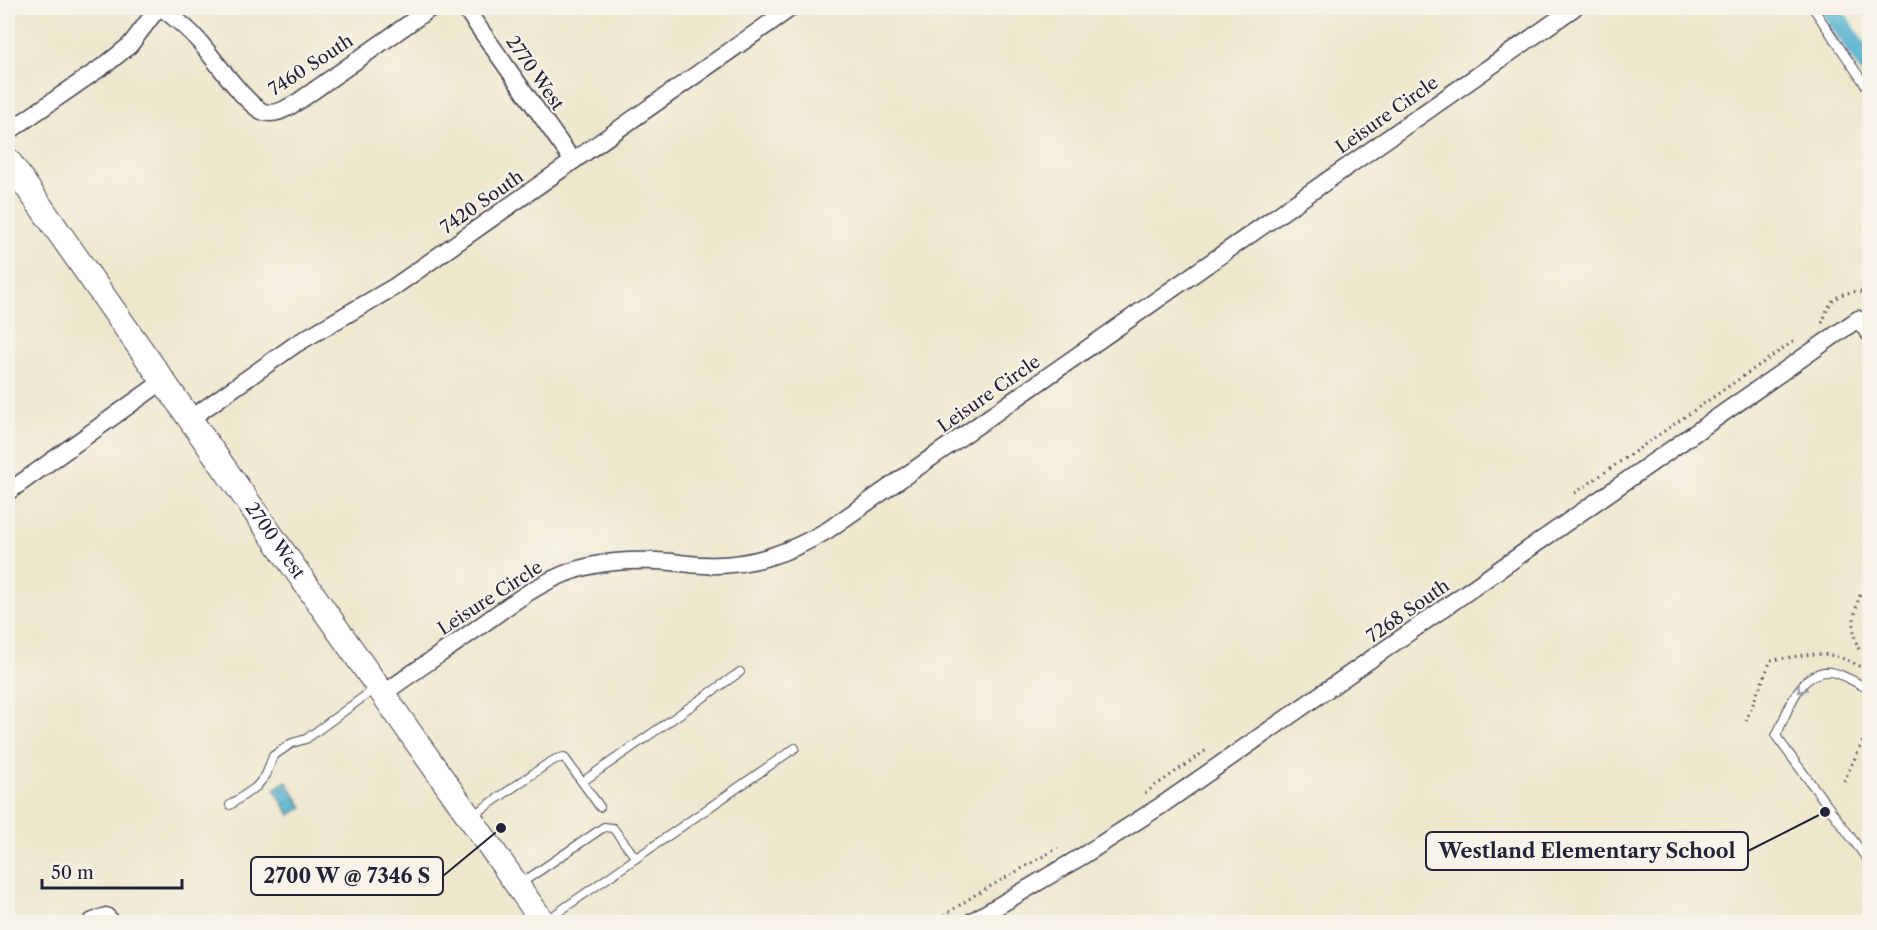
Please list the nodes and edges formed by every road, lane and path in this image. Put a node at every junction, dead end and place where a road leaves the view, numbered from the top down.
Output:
1 (160, 8) edge
2 (430, 8) edge
3 (465, 8) edge
4 (791, 8) edge
5 (1574, 8) edge
6 (1813, 8) edge
7 (1869, 92) edge
8 (8, 132) edge
9 (8, 160) edge
10 (573, 161) junction
11 (1869, 294) edge
12 (1815, 331) dead end
13 (1869, 334) edge
14 (1798, 339) dead end
15 (163, 381) junction
16 (190, 419) junction
17 (8, 492) edge
18 (1573, 494) dead end
19 (1860, 595) dead end
20 (1859, 649) dead end
21 (740, 672) dead end
22 (380, 690) junction
23 (1869, 690) edge
24 (1869, 726) edge
25 (795, 748) dead end
26 (1210, 748) dead end
27 (1844, 781) dead end
28 (582, 783) junction
29 (1141, 796) dead end
30 (230, 805) dead end
31 (600, 807) dead end
32 (469, 818) junction
33 (1869, 834) edge
34 (1062, 845) dead end
35 (1863, 853) junction
36 (636, 858) junction
37 (1869, 863) edge
38 (518, 886) junction
39 (541, 922) edge
40 (934, 922) edge
41 (970, 922) edge

1 - 2 street, 7460 South
1 - 8 street
3 - 10 street, 2770 West
4 - 10 street, 7420 South
5 - 22 street, Leisure Circle
6 - 7 lane
9 - 15 main road, 2700 West
10 - 16 street, 7420 South
11 - 12 path
13 - 41 street, 7268 South
14 - 18 path
15 - 16 main road, 2700 West
15 - 17 street
16 - 22 main road, 2700 West
19 - 20 path
21 - 28 lane
22 - 30 lane
22 - 32 main road, 2700 West
23 -> 35 lane
24 - 27 path
25 - 36 lane
26 - 29 path
28 - 31 lane
28 - 32 lane
32 - 38 main road, 2700 West
33 - 35 lane
34 - 40 path
35 - 37 lane
36 - 38 lane
36 - 39 lane
38 - 39 main road, 2700 West

